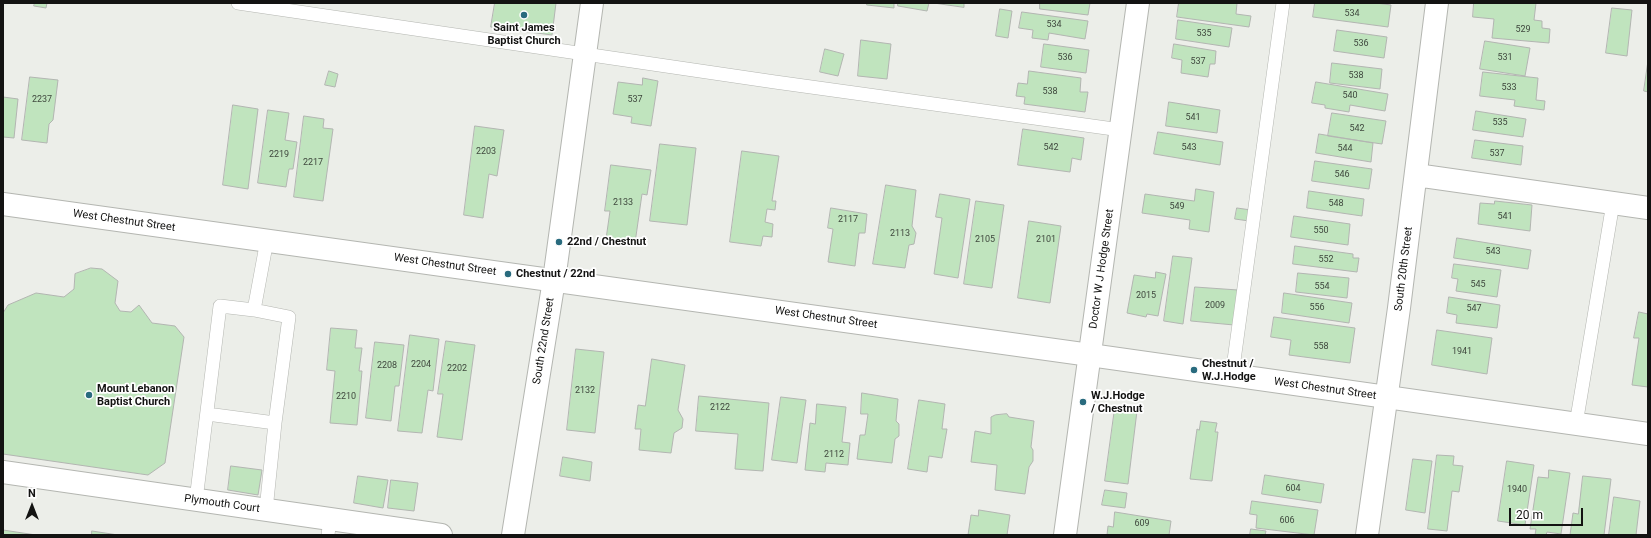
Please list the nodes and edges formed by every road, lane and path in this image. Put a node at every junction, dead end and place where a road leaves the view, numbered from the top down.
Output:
1 (238, 3) edge
2 (592, 3) edge
3 (1138, 3) edge
4 (1283, 3) edge
5 (1437, 3) edge
6 (585, 53) junction
7 (1121, 130) junction
8 (1416, 175) junction
9 (1613, 203) junction
10 (3, 204) edge
11 (1648, 208) edge
12 (267, 240) junction
13 (554, 280) junction
14 (254, 310) junction
15 (1090, 355) junction
16 (1232, 375) junction
17 (1387, 398) junction
18 (207, 414) junction
19 (275, 423) junction
20 (1576, 424) junction
21 (1648, 434) edge
22 (3, 472) edge
23 (196, 500) junction
24 (266, 510) junction
25 (329, 527) edge
26 (442, 535) edge
27 (513, 535) edge
28 (1065, 535) edge
29 (1367, 535) edge

1 - 6 lane
2 - 6 main road, South 22nd Street
3 - 7 main road, Doctor W J Hodge Street
4 - 16 lane
5 - 8 main road, South 20th Street
6 - 7 lane
6 - 13 main road, South 22nd Street
7 - 15 main road, Doctor W J Hodge Street
8 - 9 main road
8 - 17 main road, South 20th Street
9 - 11 main road
9 - 20 lane
10 - 12 main road, West Chestnut Street
12 - 13 main road, West Chestnut Street
12 - 14 lane
13 - 15 main road, West Chestnut Street
13 - 27 main road, South 22nd Street
14 - 18 lane
14 - 19 lane
15 - 16 main road, West Chestnut Street
15 - 28 main road, Doctor W J Hodge Street
16 - 17 main road, West Chestnut Street
17 - 20 main road, West Chestnut Street
17 - 29 main road, South 20th Street
18 - 19 lane
18 - 23 lane
19 - 24 lane
20 - 21 main road, West Chestnut Street
22 - 23 main road, Plymouth Court
23 - 24 main road, Plymouth Court
24 - 25 main road, Plymouth Court
25 - 26 main road, Plymouth Court

